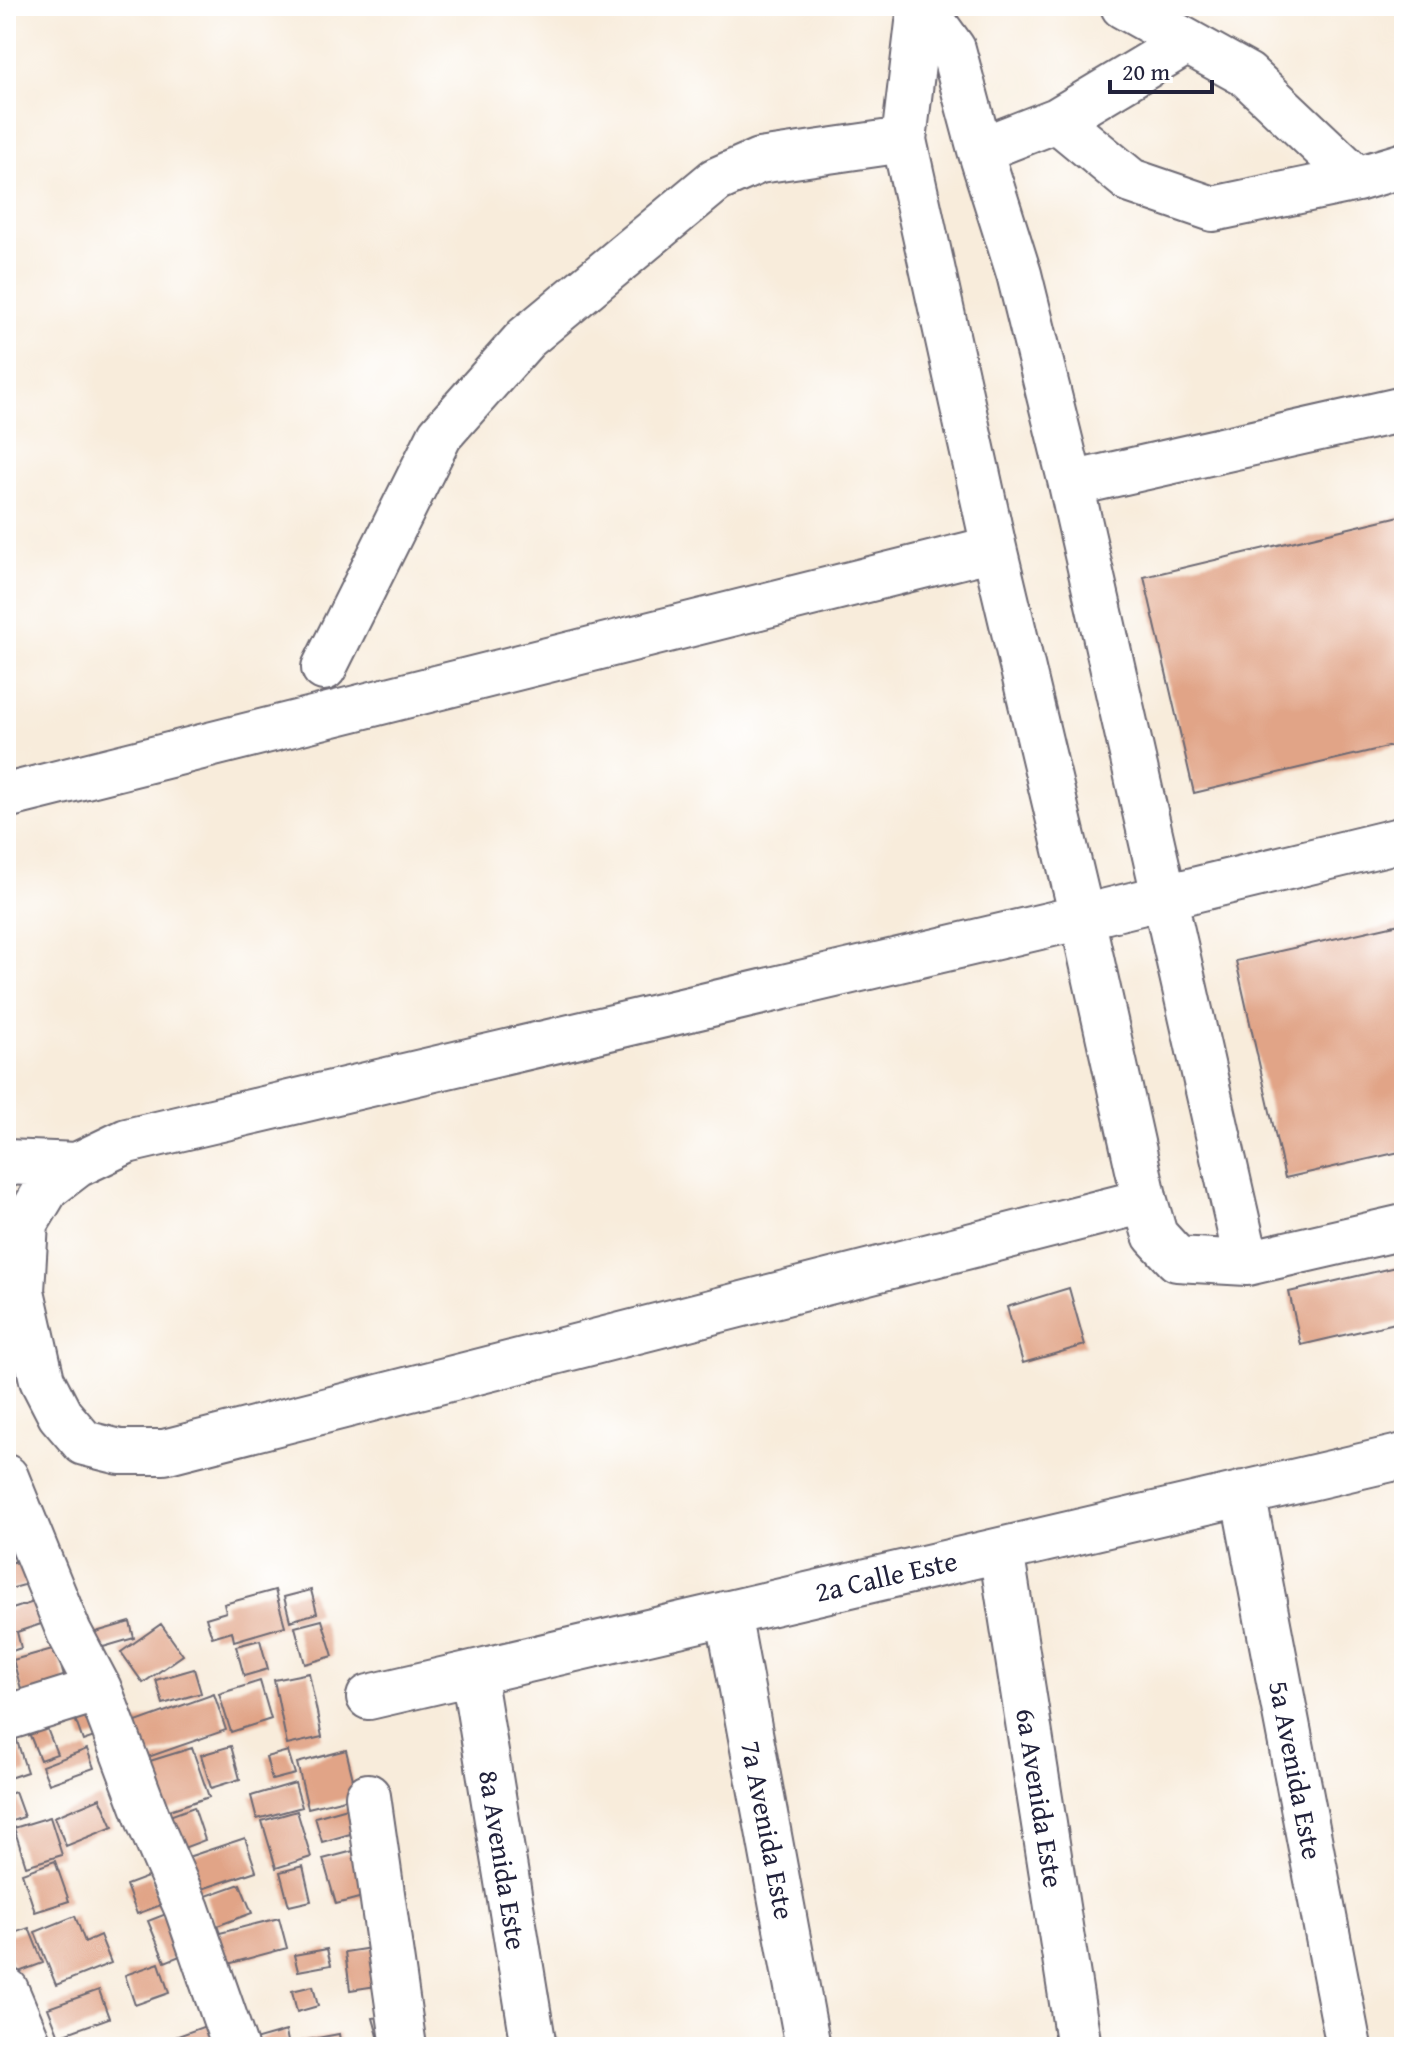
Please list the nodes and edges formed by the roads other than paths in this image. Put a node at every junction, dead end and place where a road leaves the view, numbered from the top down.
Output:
1 (921, 6) edge
2 (1123, 6) edge
3 (1187, 42) junction
4 (1057, 120) junction
5 (904, 140) junction
6 (980, 150) junction
7 (1404, 165) edge
8 (1357, 179) junction
9 (1404, 409) edge
10 (1071, 484) junction
11 (994, 548) junction
12 (324, 668) dead end
13 (6, 796) edge
14 (1404, 839) edge
15 (1164, 895) junction
16 (1082, 917) junction
17 (6, 1162) edge
18 (77, 1165) junction
19 (1145, 1201) junction
20 (1404, 1227) edge
21 (1247, 1263) junction
22 (1404, 1456) edge
23 (6, 1477) edge
24 (1243, 1493) junction
25 (1001, 1550) junction
26 (728, 1613) junction
27 (473, 1673) junction
28 (99, 1689) junction
29 (369, 1697) dead end
30 (6, 1718) edge
31 (368, 1796) dead end
32 (6, 1990) edge
33 (30, 2047) edge
34 (235, 2047) edge
35 (404, 2047) edge
36 (534, 2047) edge
37 (808, 2047) edge
38 (1079, 2047) edge
39 (1349, 2047) edge

1 - 5 street
1 - 6 street
2 - 3 street
3 - 4 street
3 - 8 street
4 - 6 street
4 - 8 street
5 - 11 street
5 - 12 street
6 - 10 street
7 - 8 street
9 - 10 street
10 - 15 street
11 - 13 street
11 - 16 street
14 - 15 street
15 - 16 street
15 - 21 street
16 - 18 street
16 - 19 street
17 - 18 street
18 - 19 street
19 - 21 street
20 - 21 street
22 - 24 street, 2a Calle Este
23 - 28 street
24 - 25 street, 2a Calle Este
24 - 39 street, 5a Avenida Este
25 - 26 street, 2a Calle Este
25 - 38 street, 6a Avenida Este
26 - 27 street, 2a Calle Este
26 - 37 street, 7a Avenida Este
27 - 29 street, 2a Calle Este
27 - 36 street, 8a Avenida Este
28 - 30 street
28 - 34 street
31 - 35 street
32 - 33 street

